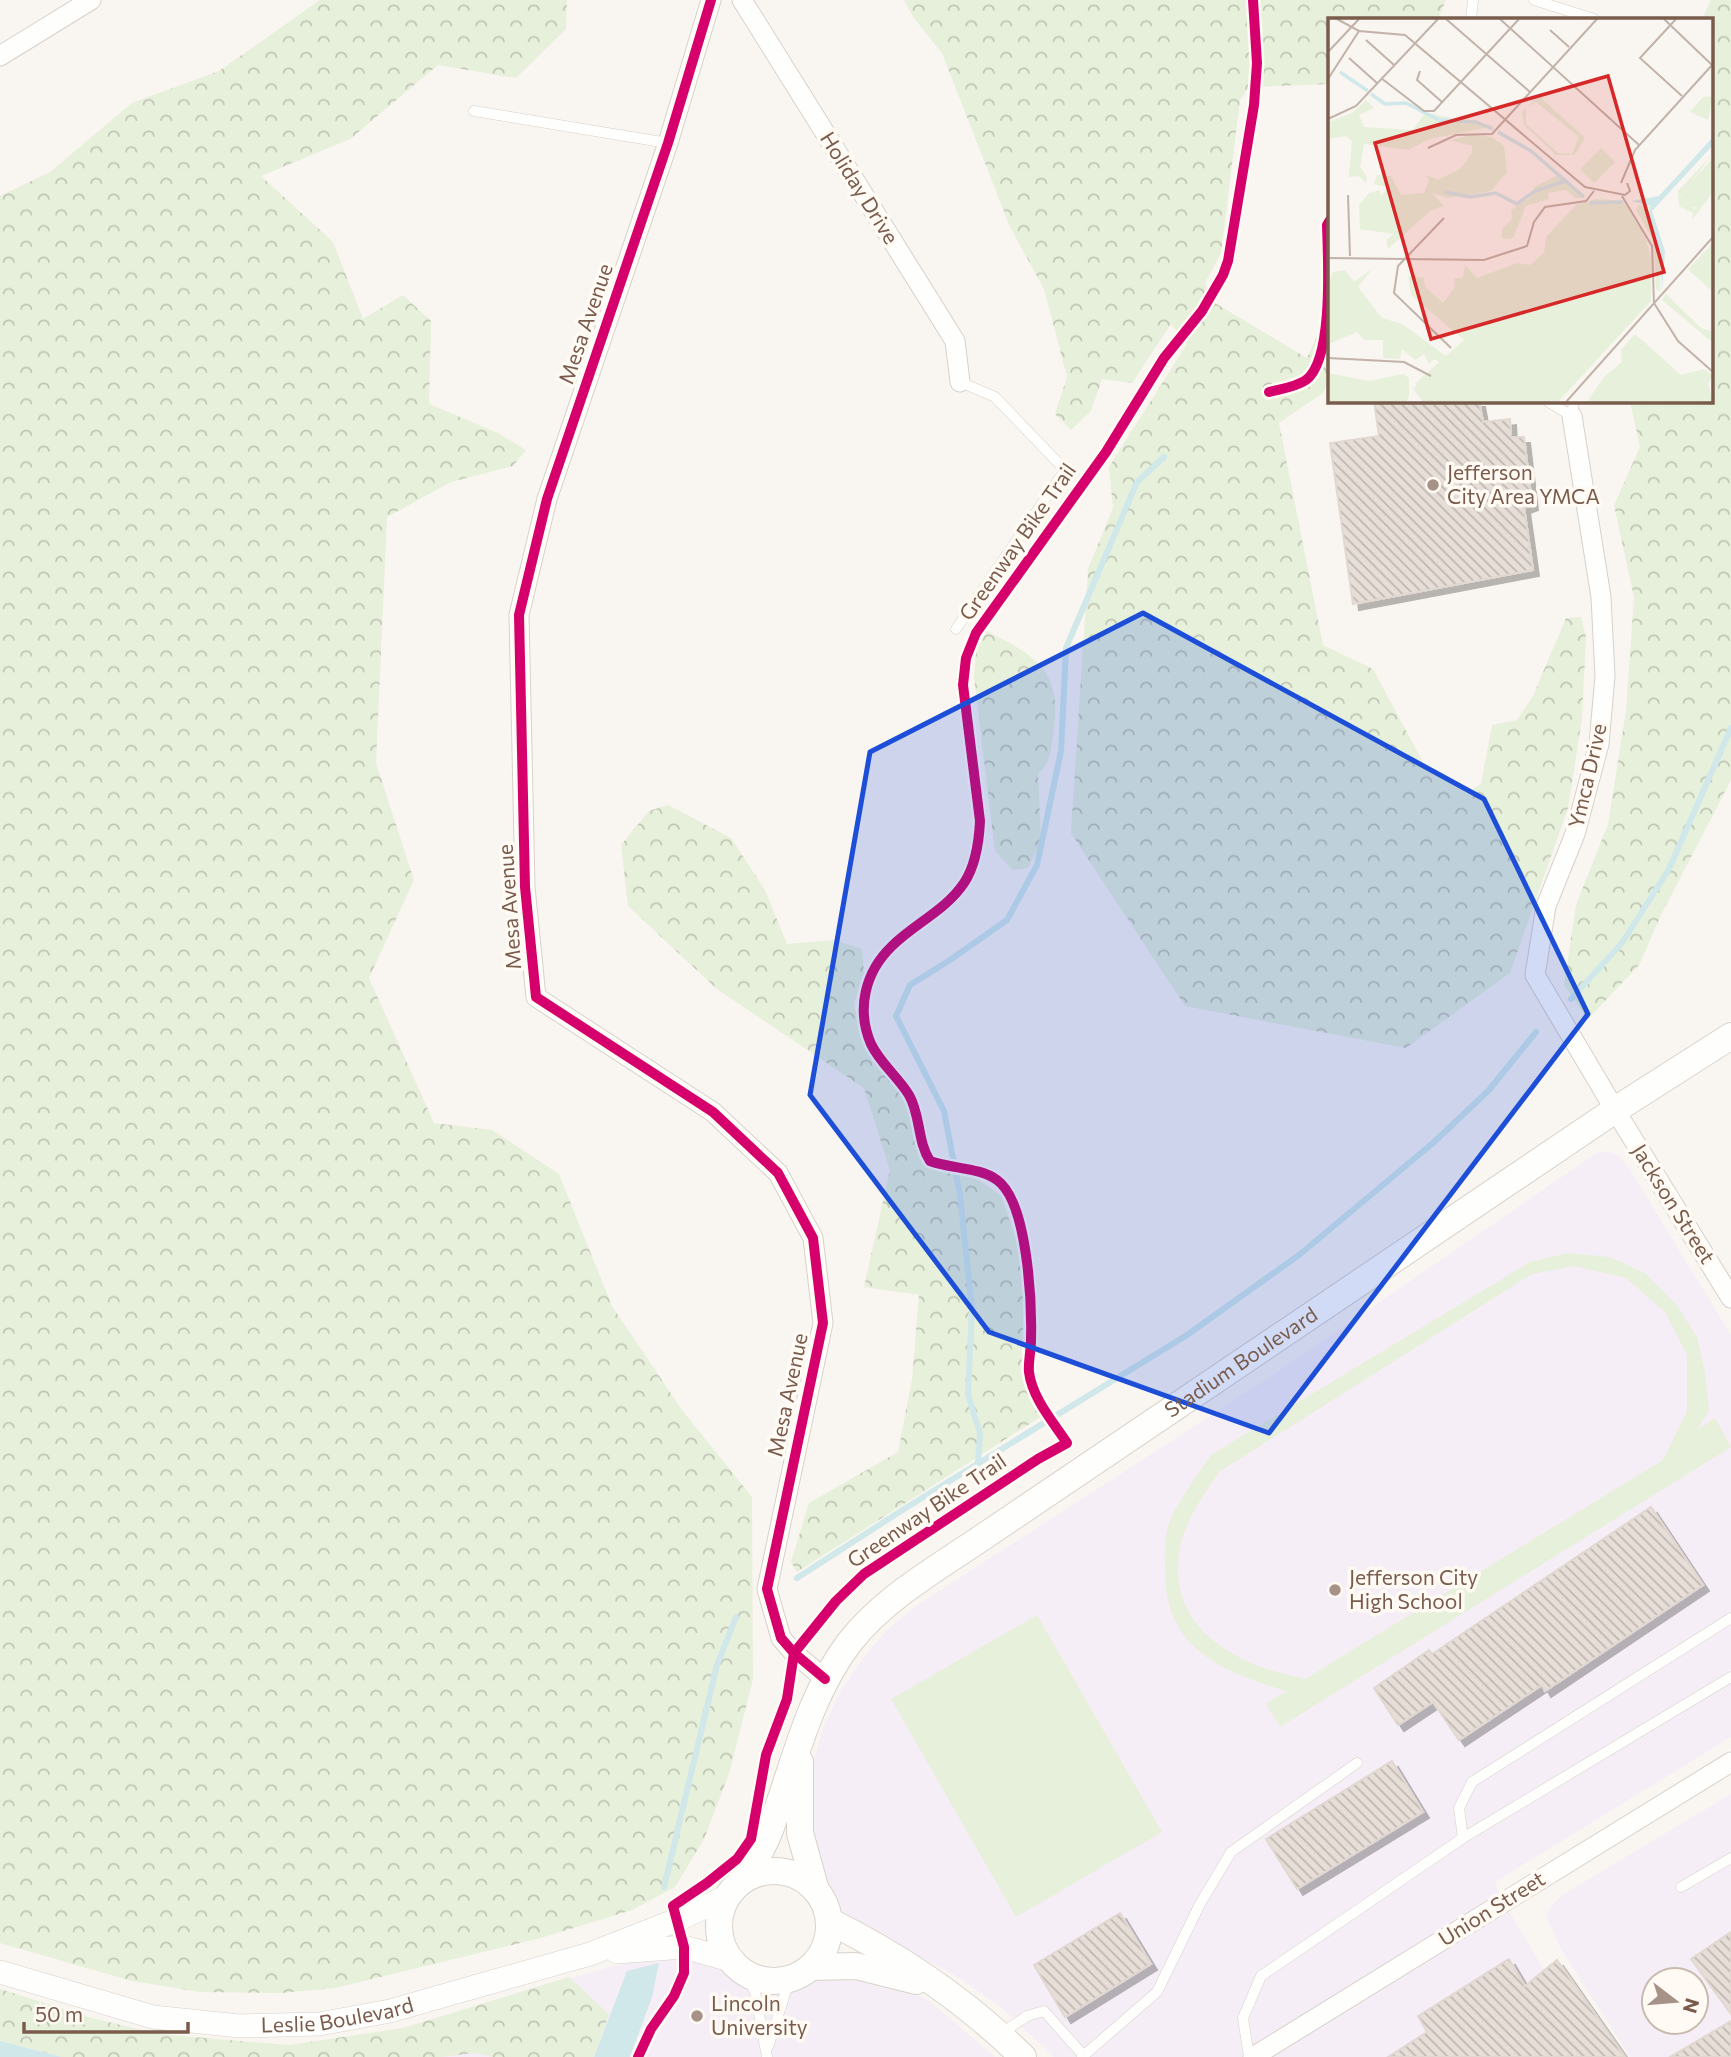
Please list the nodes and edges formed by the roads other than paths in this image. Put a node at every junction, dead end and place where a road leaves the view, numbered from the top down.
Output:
1 (91, 0) edge
2 (711, 0) edge
3 (742, 0) edge
4 (1473, 0) edge
5 (1534, 0) edge
6 (1471, 18) edge
7 (1591, 18) edge
8 (0, 56) edge
9 (474, 111) dead end
10 (668, 144) junction
11 (960, 382) joint
12 (1551, 402) edge
13 (1573, 408) edge
14 (956, 629) dead end
15 (1731, 1036) edge
16 (1615, 1110) junction
17 (1731, 1298) edge
18 (1731, 1618) edge
19 (1731, 1677) edge
20 (825, 1679) junction
21 (800, 1737) junction
22 (1731, 1762) edge
23 (1357, 1763) dead end
24 (1463, 1838) junction
25 (1731, 1858) edge
26 (737, 1887) junction
27 (815, 1887) junction
28 (1681, 1887) dead end
29 (830, 1921) junction
30 (590, 1954) junction
31 (737, 1966) junction
32 (0, 1972) edge
33 (800, 1974) junction
34 (943, 1990) junction
35 (1000, 2034) junction
36 (767, 2054) edge
37 (1083, 2056) edge
38 (1023, 2057) edge
39 (1251, 2057) edge

1 - 8 street
2 - 10 street, Mesa Avenue
3 - 11 street, Holiday Drive
4 - 6 lane
5 - 7 lane
9 - 10 lane
10 - 20 street, Mesa Avenue
11 - 14 lane
12 - 13 lane
13 - 16 street, Ymca Drive
15 - 16 main road, Stadium Boulevard
16 - 17 street, Jackson Street
16 - 20 main road, Stadium Boulevard
18 - 24 lane
19 - 24 lane
20 - 21 main road, Stadium Boulevard
21 - 26 main road, Stadium Boulevard
21 - 27 main road, Stadium Boulevard
22 - 39 street, Union Street
23 - 37 lane
24 - 39 lane
25 - 28 lane
26 - 27 main road
26 - 30 street, Leslie Boulevard
26 - 31 main road
27 - 29 main road
29 - 33 main road
29 - 34 main road
30 - 31 street, Leslie Boulevard
30 - 32 street, Leslie Boulevard
31 - 33 main road
31 - 36 lane
33 - 34 main road
33 - 36 lane
34 - 35 main road
35 - 37 lane
35 - 38 main road

